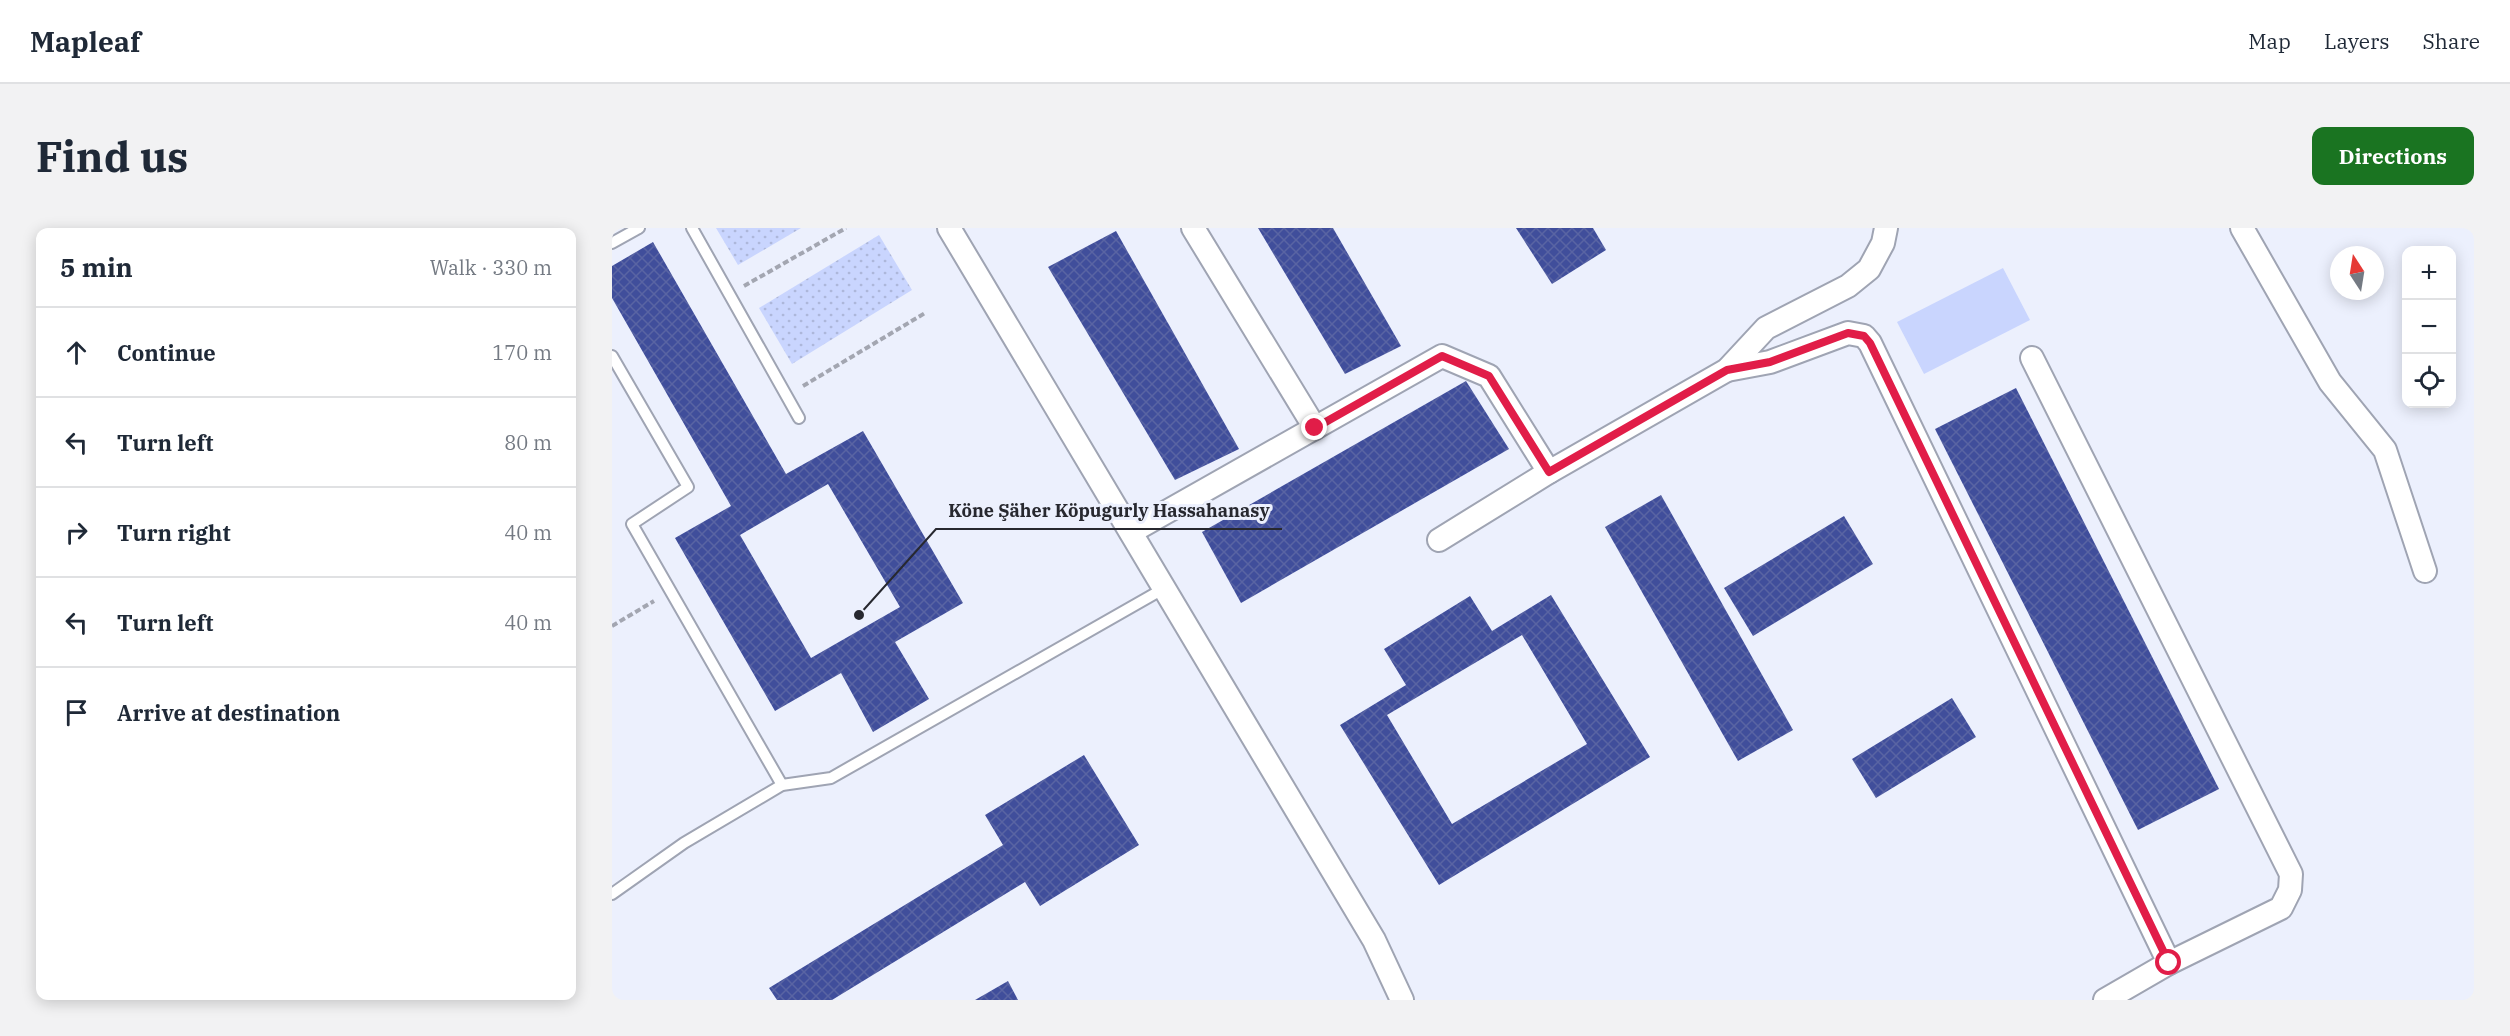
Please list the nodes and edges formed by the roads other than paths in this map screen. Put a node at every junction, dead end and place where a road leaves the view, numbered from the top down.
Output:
1 (639, 228) edge
2 (692, 228) edge
3 (949, 228) edge
4 (1193, 228) edge
5 (1886, 228) edge
6 (2242, 228) edge
7 (612, 243) edge
8 (612, 356) edge
9 (2032, 358) dead end
10 (1727, 370) junction
11 (799, 418) dead end
12 (1315, 428) junction
13 (1549, 472) junction
14 (1131, 532) junction
15 (1439, 540) dead end
16 (2425, 571) dead end
17 (1163, 589) junction
18 (782, 785) junction
19 (612, 894) edge
20 (2169, 963) junction
21 (1402, 1000) edge
22 (2105, 1000) edge

1 - 7 lane
2 - 11 lane
3 - 14 street
4 - 12 street
5 - 10 street
6 - 16 street
8 - 18 lane
9 - 20 street
10 - 13 street
10 - 20 street
12 - 13 street
12 - 14 street
13 - 15 street
14 - 17 street
17 - 18 lane
17 - 21 street
18 - 19 lane
20 - 22 street

